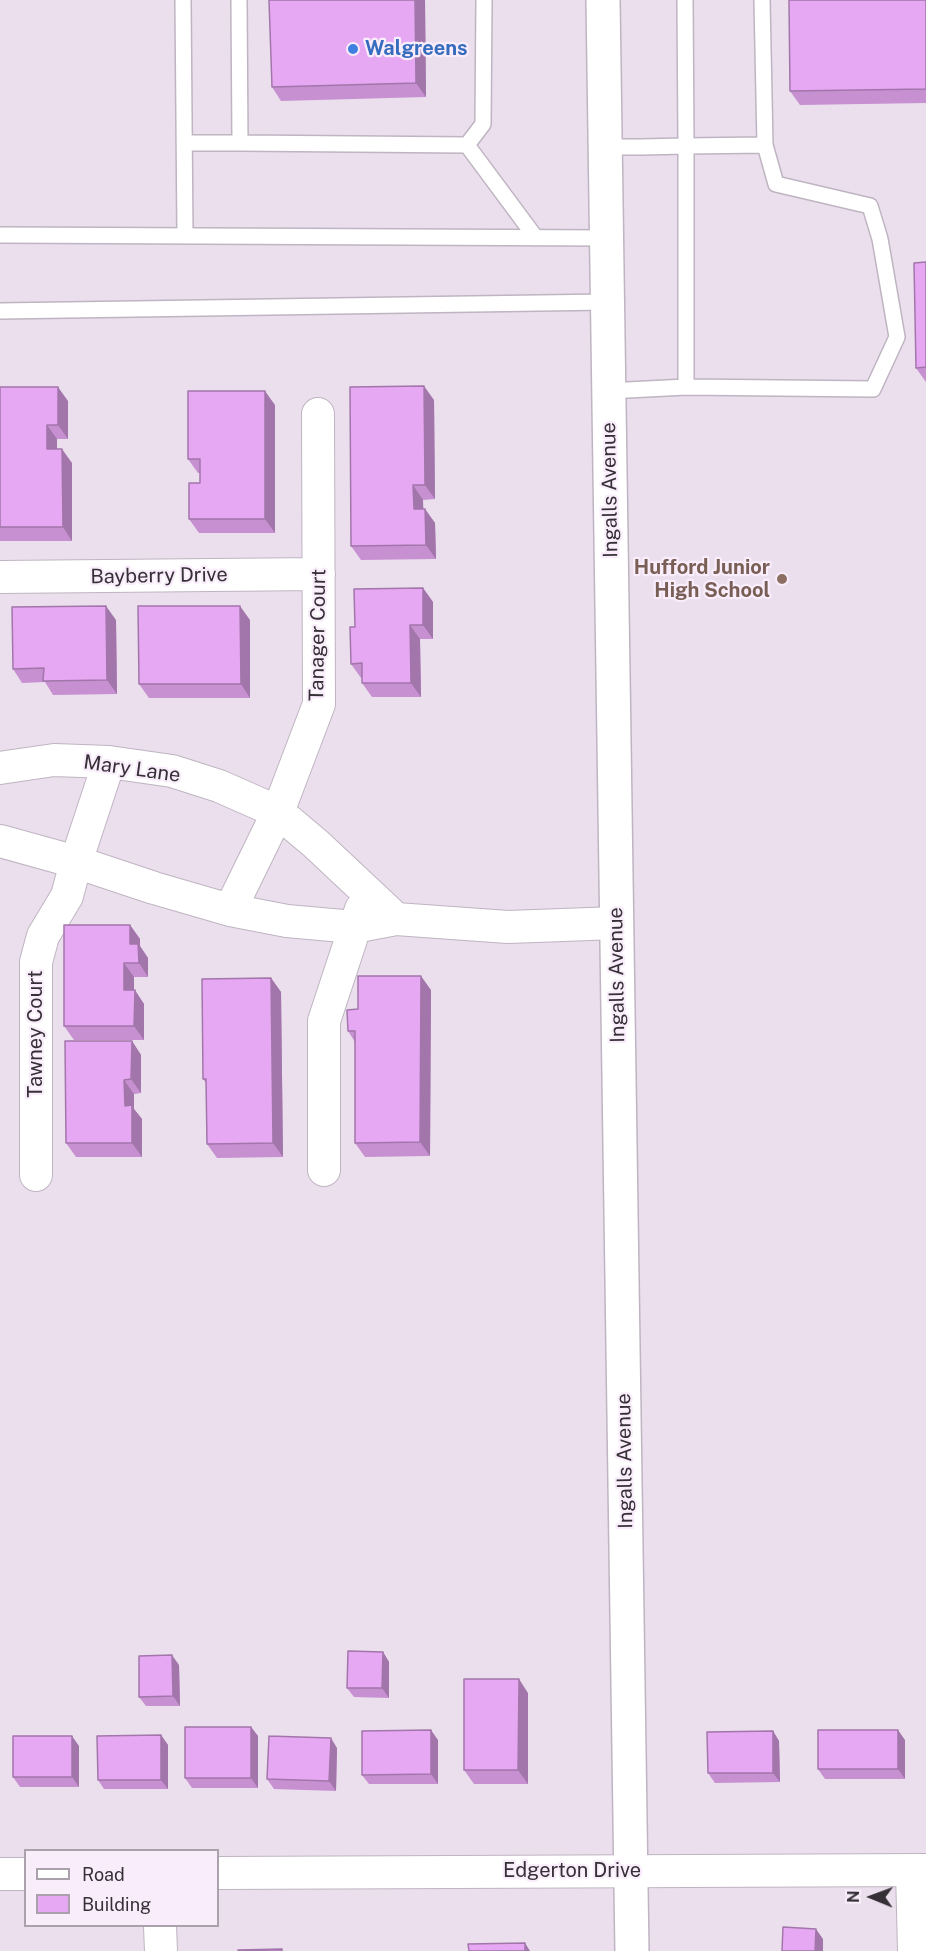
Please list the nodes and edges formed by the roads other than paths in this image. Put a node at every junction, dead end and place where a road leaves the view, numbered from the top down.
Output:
1 (183, 0) edge
2 (239, 0) edge
3 (484, 0) edge
4 (603, 0) edge
5 (685, 0) edge
6 (762, 0) edge
7 (240, 142) junction
8 (184, 143) junction
9 (466, 145) junction
10 (765, 145) junction
11 (686, 146) junction
12 (605, 147) junction
13 (0, 234) edge
14 (185, 236) junction
15 (536, 238) junction
16 (606, 238) junction
17 (607, 302) junction
18 (0, 311) edge
19 (686, 387) junction
20 (608, 391) junction
21 (318, 414) dead end
22 (319, 574) junction
23 (0, 578) edge
24 (109, 762) junction
25 (0, 768) edge
26 (278, 812) junction
27 (0, 841) edge
28 (76, 862) junction
29 (367, 891) junction
30 (230, 910) junction
31 (396, 919) junction
32 (617, 922) junction
33 (354, 927) junction
34 (324, 1170) dead end
35 (36, 1175) dead end
36 (919, 1870) edge
37 (631, 1871) junction
38 (219, 1873) edge
39 (0, 1874) edge
40 (24, 1874) edge
41 (160, 1927) edge
42 (161, 1951) edge
43 (632, 1951) edge
44 (914, 1951) edge

1 - 8 lane
2 - 7 lane
3 - 9 lane
4 - 12 street, Ingalls Avenue
5 - 11 lane
6 - 10 lane
7 - 8 lane
7 - 9 lane
8 - 14 lane
9 - 15 lane
10 - 11 lane
10 - 19 lane
11 - 12 lane
11 - 19 lane
12 - 16 street, Ingalls Avenue
13 - 14 lane
14 - 15 lane
15 - 16 lane
16 - 17 street, Ingalls Avenue
17 - 18 lane
17 - 20 street, Ingalls Avenue
19 - 20 lane
20 - 32 street, Ingalls Avenue
21 - 22 street, Tanager Court
22 - 23 street, Bayberry Drive
22 - 26 street, Tanager Court
24 - 25 street, Mary Lane
24 - 26 street, Mary Lane
24 - 28 street, Tawney Court
26 - 29 street, Mary Lane
26 - 30 street, Tanager Court
27 - 28 street
28 - 30 street
28 - 35 street, Tawney Court
29 - 31 street, Mary Lane
29 - 33 street
30 - 33 street
31 - 32 street
31 - 33 street
32 - 37 street, Ingalls Avenue
33 - 34 street
36 - 37 street, Edgerton Drive
36 - 44 street
37 - 38 street, Edgerton Drive
37 - 43 street, Ingalls Avenue
39 - 40 street
41 - 42 street

